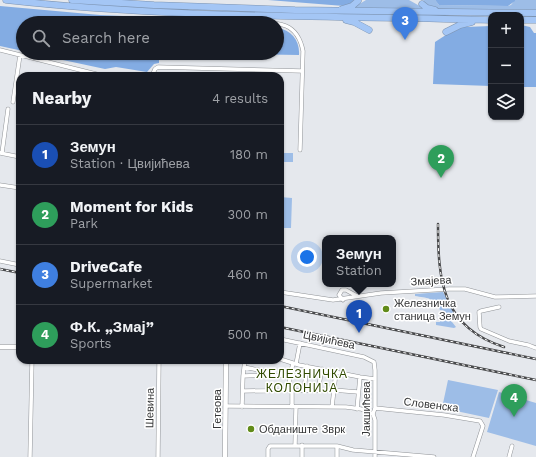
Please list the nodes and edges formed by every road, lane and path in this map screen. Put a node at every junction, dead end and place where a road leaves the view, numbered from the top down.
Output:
1 (6, 0) edge
2 (72, 0) edge
3 (358, 1) dead end
4 (422, 4) dead end
5 (332, 11) junction
6 (207, 13) junction
7 (446, 13) junction
8 (536, 13) edge
9 (218, 16) edge
10 (337, 17) junction
11 (480, 20) junction
12 (488, 20) edge
13 (524, 20) edge
14 (536, 21) edge
15 (284, 25) edge
16 (369, 30) dead end
17 (446, 32) dead end
18 (0, 50) edge
19 (16, 54) edge
20 (19, 60) edge
21 (40, 60) edge
22 (302, 70) junction
23 (17, 72) edge
24 (88, 72) edge
25 (154, 72) edge
26 (16, 82) edge
27 (13, 102) dead end
28 (8, 109) dead end
29 (300, 150) dead end
30 (1, 153) edge
31 (16, 156) edge
32 (0, 185) edge
33 (16, 187) edge
34 (0, 261) edge
35 (16, 264) edge
36 (284, 293) edge
37 (350, 293) junction
38 (359, 296) junction
39 (536, 296) edge
40 (341, 298) junction
41 (348, 298) junction
42 (499, 307) dead end
43 (284, 341) edge
44 (300, 343) junction
45 (0, 347) edge
46 (16, 347) edge
47 (536, 348) edge
48 (284, 360) edge
49 (374, 362) joint
50 (294, 363) junction
51 (32, 364) edge
52 (159, 364) edge
53 (226, 364) edge
54 (244, 364) edge
55 (307, 366) junction
56 (244, 367) junction
57 (322, 369) junction
58 (336, 372) junction
59 (275, 374) junction
60 (242, 376) junction
61 (290, 376) junction
62 (360, 377) junction
63 (375, 379) junction
64 (304, 390) junction
65 (318, 390) junction
66 (333, 390) junction
67 (243, 391) junction
68 (291, 391) junction
69 (358, 392) junction
70 (226, 406) junction
71 (242, 407) junction
72 (294, 407) junction
73 (332, 407) junction
74 (375, 408) junction
75 (357, 409) junction
76 (373, 414) junction
77 (302, 445) junction
78 (295, 446) junction
79 (337, 446) junction
80 (512, 446) dead end
81 (375, 451) junction
82 (30, 457) edge
83 (158, 457) edge
84 (225, 457) edge
85 (268, 457) edge
86 (302, 457) edge
87 (337, 457) edge
88 (375, 457) edge
89 (434, 457) edge
90 (473, 457) edge
91 (509, 457) edge

1 - 6 highway
2 - 5 highway
3 - 5 highway
4 - 7 highway
5 - 7 highway
6 - 9 highway
6 - 10 highway
7 - 8 highway
10 - 11 highway
10 - 16 highway
11 - 12 highway
11 - 17 highway
13 - 14 highway
15 - 22 street
18 - 19 street
20 - 23 street
21 - 24 street
22 - 25 street
22 - 29 street
26 - 27 street
28 - 30 street
30 - 31 street
32 - 33 street
34 - 35 street
36 - 40 street
37 - 38 street
37 - 40 street
37 - 41 street
38 - 39 street, Змајева
38 - 41 street, Змајева
40 - 41 street, Змајева
42 - 47 street
43 - 44 street, Цвијићева
44 - 49 street, Цвијићева
44 - 50 street
45 - 46 street
48 - 50 street
49 - 63 street, Јакшићева
50 - 55 street
50 - 61 street
51 - 82 street
52 - 83 street, Шевина
53 - 70 street, Гетеова
54 - 56 street
55 - 57 street
55 - 64 street
56 - 59 street
56 - 60 street
57 - 58 street
57 - 65 street
58 - 62 street
58 - 66 street
59 - 60 street
59 - 61 street
60 - 67 street
61 - 68 street
62 - 63 street
62 - 69 street
63 - 74 street, Јакшићева
64 - 65 street
64 - 68 street
65 - 66 street
66 - 69 street
66 - 73 street
67 - 68 street
67 - 71 street
68 - 72 street
69 - 75 street
70 - 71 street
70 - 84 street, Гетеова
71 - 72 street
72 - 73 street
72 - 78 street
73 - 75 street
74 - 76 street, Јакшићева
74 - 90 street, Словенска
75 - 76 street
76 - 81 street, Јакшићева
77 - 78 street
77 - 79 street
77 - 86 street
78 - 85 street
79 - 81 street
79 - 87 street
80 - 91 street
81 - 88 street, Јакшићева
81 - 89 street

